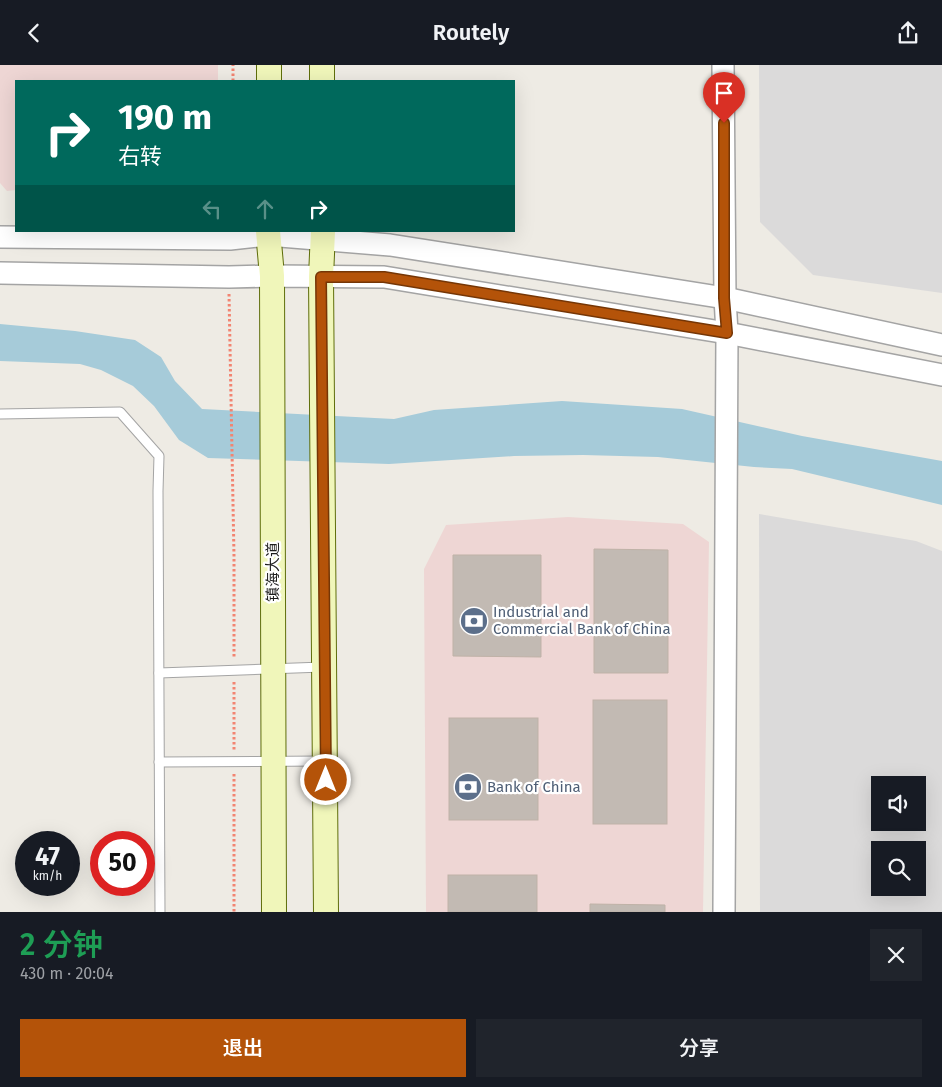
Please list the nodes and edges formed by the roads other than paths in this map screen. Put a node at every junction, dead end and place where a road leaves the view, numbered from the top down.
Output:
1 (269, 65) edge
2 (322, 65) edge
3 (723, 65) edge
4 (269, 80) edge
5 (322, 80) edge
6 (268, 233) edge
7 (323, 235) edge
8 (0, 237) edge
9 (0, 273) edge
10 (272, 276) junction
11 (321, 277) junction
12 (724, 298) junction
13 (727, 333) junction
14 (942, 345) edge
15 (942, 375) edge
16 (0, 414) edge
17 (325, 667) junction
18 (274, 669) junction
19 (159, 673) junction
20 (274, 761) junction
21 (326, 761) junction
22 (159, 762) junction
23 (160, 912) edge
24 (274, 912) edge
25 (326, 912) edge
26 (724, 912) edge

1 - 4 main road
2 - 5 main road
3 - 12 street
6 - 7 street
6 - 8 street
6 - 10 main road, 镇海大道
7 - 11 main road
7 - 12 street
9 - 10 street
10 - 11 street
10 - 18 main road, 镇海大道
11 - 13 street
11 - 17 main road
12 - 13 street
12 - 14 street
13 - 15 street
13 - 26 street
16 - 19 lane
17 - 18 lane
17 - 21 main road
18 - 19 lane
18 - 20 main road, 镇海大道
19 - 22 lane
20 - 21 lane
20 - 22 lane
20 - 24 main road, 镇海大道
21 - 25 main road
22 - 23 lane

